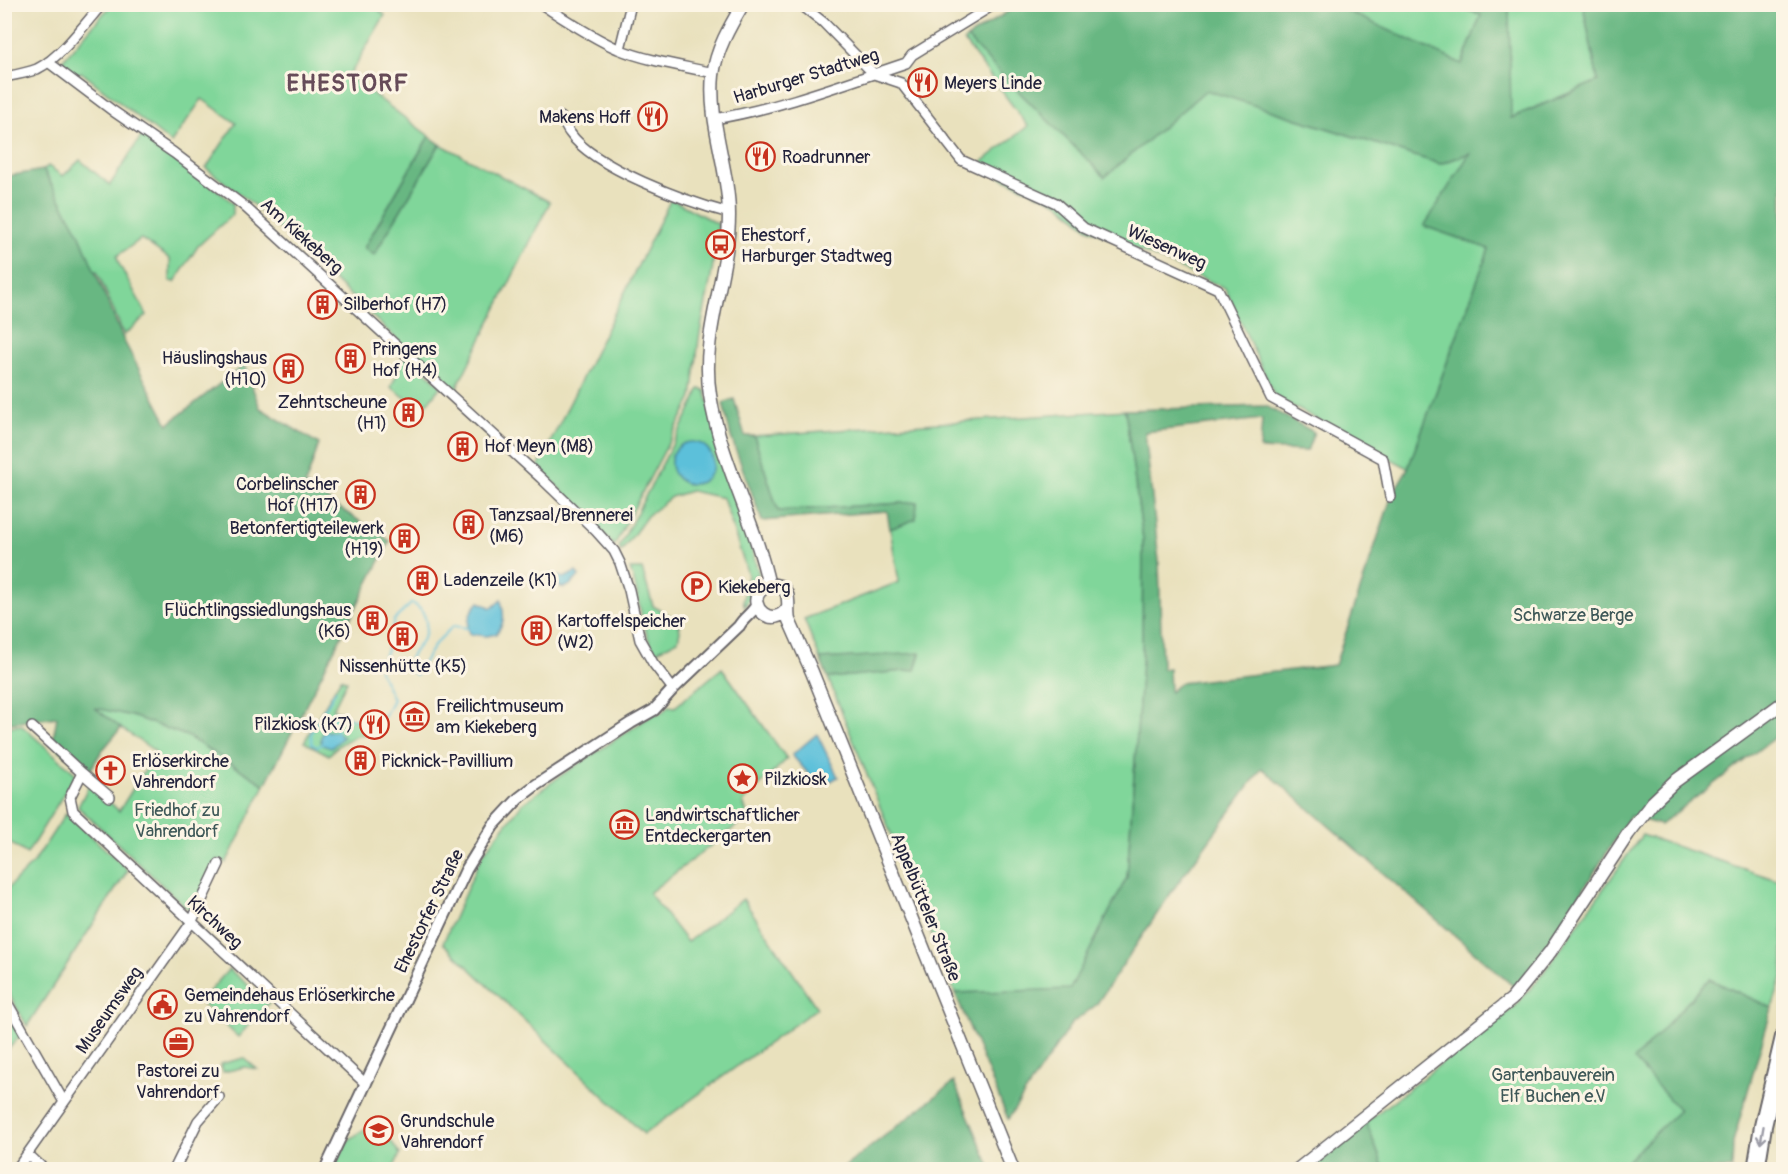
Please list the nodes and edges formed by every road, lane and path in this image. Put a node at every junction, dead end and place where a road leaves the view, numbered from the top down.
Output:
1 (102, 4) edge
2 (541, 4) edge
3 (632, 4) edge
4 (743, 4) edge
5 (800, 4) edge
6 (995, 4) edge
7 (620, 50) junction
8 (48, 62) junction
9 (714, 73) junction
10 (874, 74) junction
11 (4, 77) edge
12 (561, 117) dead end
13 (714, 119) junction
14 (729, 213) junction
15 (1390, 497) dead end
16 (769, 586) junction
17 (757, 604) junction
18 (788, 607) junction
19 (769, 616) junction
20 (739, 626) junction
21 (806, 658) junction
22 (673, 689) junction
23 (1784, 702) edge
24 (32, 727) dead end
25 (82, 773) junction
26 (110, 797) dead end
27 (219, 864) dead end
28 (191, 923) junction
29 (4, 998) edge
30 (1784, 1037) edge
31 (366, 1084) junction
32 (219, 1097) dead end
33 (64, 1102) junction
34 (28, 1154) junction
35 (16, 1170) edge
36 (45, 1170) edge
37 (174, 1170) edge
38 (325, 1170) edge
39 (1013, 1170) edge
40 (1297, 1170) edge
41 (1756, 1170) edge

1 - 8 street
2 - 7 street
3 - 7 street
4 - 9 main road
5 - 10 street
6 - 10 street, Harburger Stadtweg
7 - 9 street
8 - 11 street
8 - 22 street, Am Kiekeberg
9 - 13 main road
10 - 13 street, Harburger Stadtweg
10 - 15 street, Wiesenweg
12 - 14 street
13 - 14 main road
14 - 16 main road
16 - 17 main road
16 - 18 main road
17 - 19 main road
17 - 20 street, Ehestorfer Straße
18 - 19 main road
18 - 21 main road, Appelbütteler Straße
19 - 20 street, Ehestorfer Straße
19 - 21 main road, Appelbütteler Straße
20 - 22 street, Ehestorfer Straße
21 - 39 main road, Appelbütteler Straße
22 - 31 street, Ehestorfer Straße
23 - 40 main road
24 - 25 street
25 - 26 street
25 - 28 street, Kirchweg
27 - 28 street, Museumsweg
28 - 31 street, Kirchweg
28 - 33 street, Museumsweg
29 - 33 street
30 -> 41 highway
31 - 38 street, Ehestorfer Straße
32 - 37 street
33 - 34 street, Museumsweg
34 - 35 street, Museumsweg
34 - 36 street

